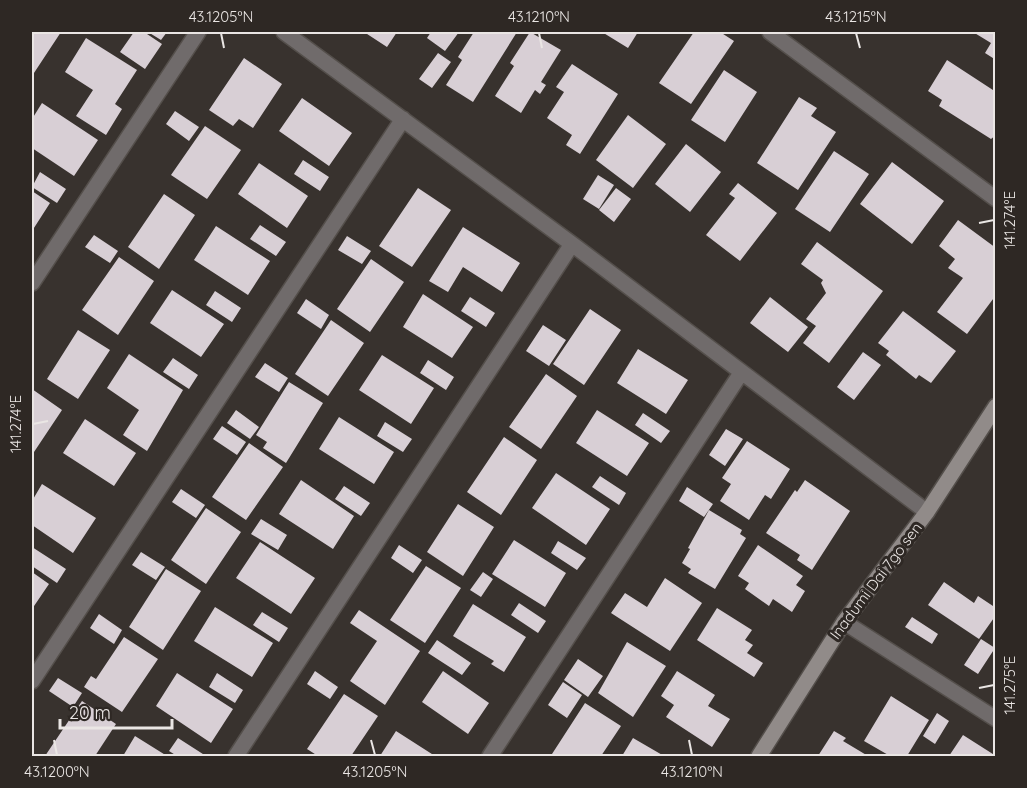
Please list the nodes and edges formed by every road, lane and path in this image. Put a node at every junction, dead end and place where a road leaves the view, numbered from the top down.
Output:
1 (198, 32) edge
2 (284, 32) edge
3 (772, 32) edge
4 (403, 119) junction
5 (996, 199) edge
6 (572, 244) junction
7 (32, 283) edge
8 (741, 373) junction
9 (996, 406) edge
10 (927, 512) junction
11 (844, 621) junction
12 (32, 681) edge
13 (996, 719) edge
14 (493, 755) edge
15 (236, 756) edge
16 (759, 756) edge

1 - 7 street
2 - 4 street
3 - 5 street
4 - 6 street
4 - 12 street
6 - 8 street
6 - 15 street
8 - 10 street
8 - 14 street
9 - 10 street, Inadumi Dai 7go sen
10 - 11 street, Inadumi Dai 7go sen
11 - 13 street
11 - 16 street, Inadumi Dai 7go sen

